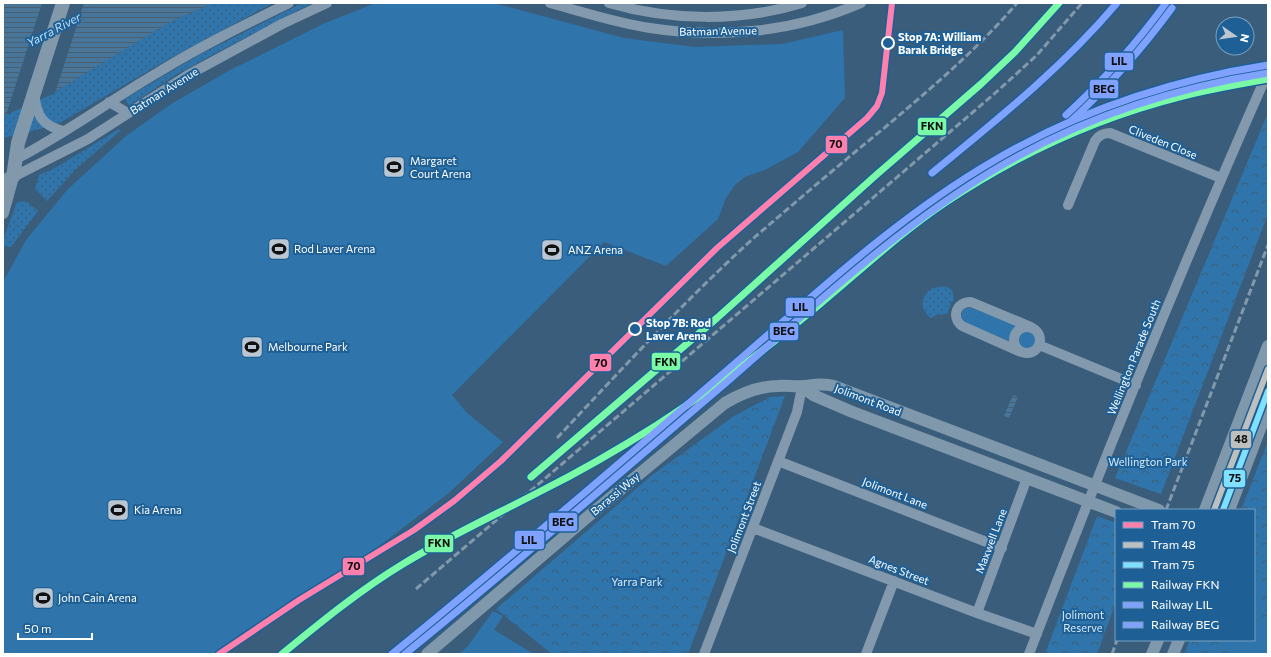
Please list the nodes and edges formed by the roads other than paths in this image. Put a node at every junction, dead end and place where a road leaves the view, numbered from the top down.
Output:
1 (63, 3) edge
2 (289, 3) edge
3 (327, 3) edge
4 (550, 3) edge
5 (609, 3) edge
6 (802, 3) edge
7 (854, 4) edge
8 (1268, 72) edge
9 (109, 102) junction
10 (128, 113) junction
11 (32, 115) junction
12 (63, 131) junction
13 (10, 161) edge
14 (6, 178) edge
15 (1221, 178) junction
16 (1068, 205) dead end
17 (3, 213) edge
18 (1030, 327) junction
19 (1039, 345) junction
20 (1268, 346) edge
21 (1021, 352) junction
22 (1136, 385) junction
23 (802, 386) junction
24 (1268, 408) edge
25 (893, 409) junction
26 (888, 425) junction
27 (778, 461) junction
28 (1027, 478) junction
29 (1094, 486) junction
30 (1088, 501) junction
31 (1156, 509) edge
32 (1205, 509) edge
33 (1229, 509) edge
34 (1115, 512) edge
35 (753, 528) junction
36 (1002, 548) junction
37 (894, 581) junction
38 (977, 613) junction
39 (1037, 634) junction
40 (1158, 641) edge
41 (1179, 641) edge
42 (427, 654) edge
43 (704, 654) edge
44 (866, 654) edge
45 (1029, 654) edge
46 (1152, 654) edge
47 (1173, 654) edge

1 - 11 highway
2 - 9 street, Batman Avenue
3 - 10 street, Batman Avenue
4 - 7 street, Batman Avenue
5 - 6 street, Batman Avenue
8 - 15 street, Wellington Parade South
9 - 10 street
9 - 12 street, Batman Avenue
10 - 14 street, Batman Avenue
11 - 12 street
11 - 13 highway
12 - 13 street, Batman Avenue
13 - 14 highway
14 - 17 main road
15 - 16 street, Cliveden Close
15 - 22 street, Wellington Parade South
18 - 19 street
18 - 21 street
18 - 21 street
19 - 21 street
19 - 22 street
20 - 32 main road
22 - 29 street, Wellington Parade South
23 - 25 main road, Jolimont Road
23 - 26 main road, Jolimont Road
23 - 27 street, Jolimont Street
23 - 42 main road, Barassi Way
24 - 33 main road
25 - 26 main road
25 - 29 main road, Jolimont Road
26 - 28 main road, Jolimont Road
27 - 35 street, Jolimont Street
27 - 36 street, Jolimont Lane
28 - 30 main road, Jolimont Road
28 - 36 street, Maxwell Lane
29 - 30 street, Wellington Parade South
29 - 31 main road, Jolimont Road
30 - 34 main road, Jolimont Road
30 - 39 street, Wellington Parade South
35 - 37 street, Agnes Street
35 - 43 street, Jolimont Street
36 - 38 street, Maxwell Lane
37 - 38 street, Agnes Street
37 - 44 street
38 - 39 street, Agnes Street
39 - 45 street, Wellington Parade South
40 - 46 main road
41 - 47 main road

